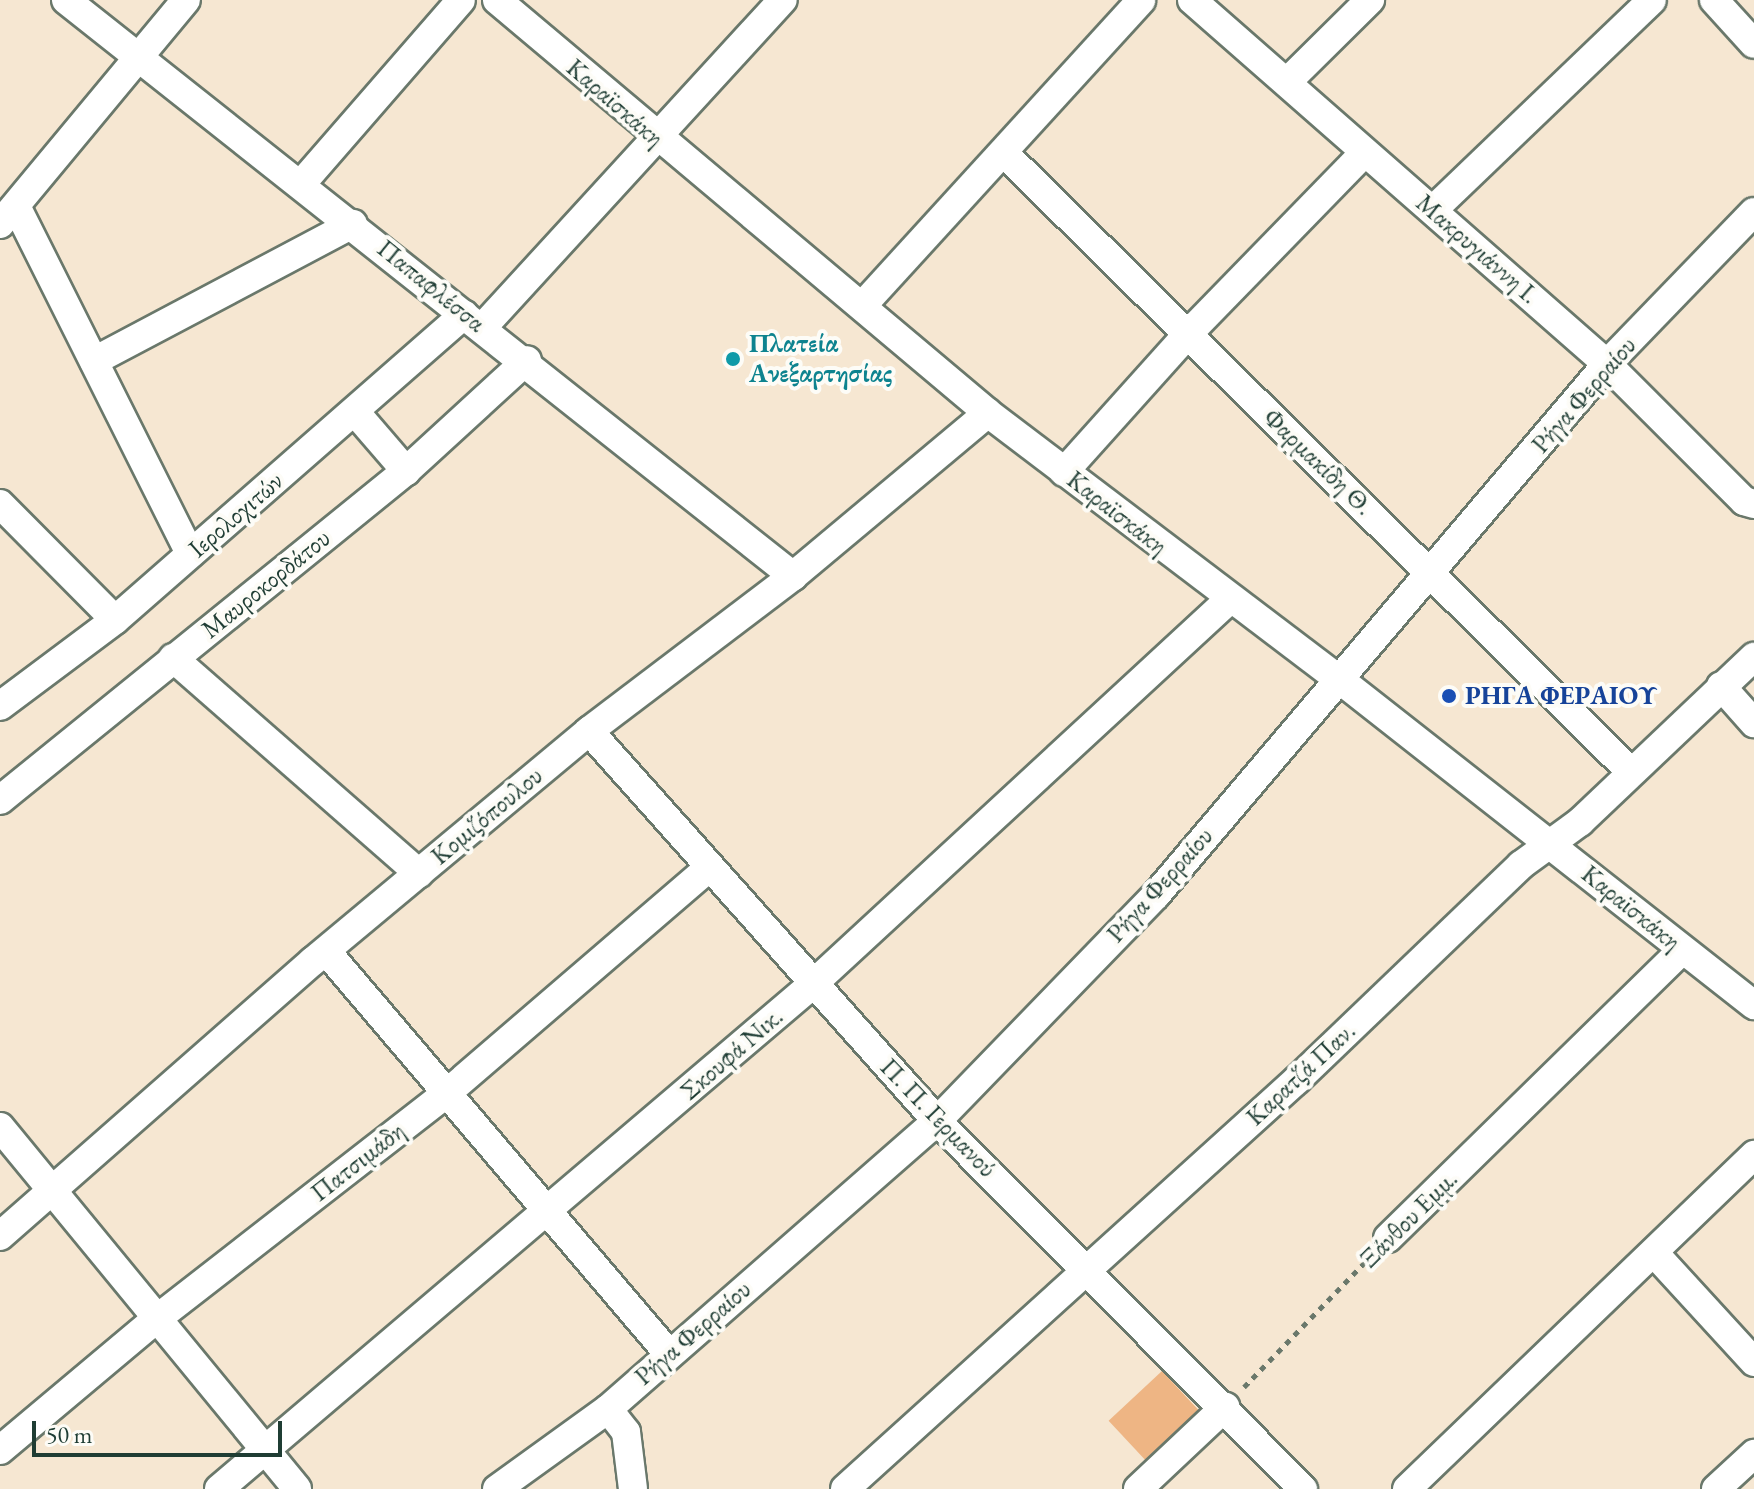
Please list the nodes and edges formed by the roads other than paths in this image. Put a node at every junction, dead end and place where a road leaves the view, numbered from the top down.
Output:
1 (66, 0) edge
2 (186, 0) edge
3 (461, 0) edge
4 (497, 0) edge
5 (783, 0) edge
6 (1192, 0) edge
7 (1370, 0) edge
8 (1652, 0) edge
9 (1714, 0) edge
10 (1125, 5) edge
11 (1754, 44) edge
12 (140, 57) junction
13 (1287, 82) junction
14 (656, 139) junction
15 (1364, 153) junction
16 (1005, 154) junction
17 (302, 183) junction
18 (1433, 210) junction
19 (1754, 212) edge
20 (8, 215) edge
21 (353, 224) junction
22 (862, 306) junction
23 (473, 321) junction
24 (1186, 336) junction
25 (527, 360) junction
26 (94, 361) junction
27 (1607, 364) junction
28 (356, 413) junction
29 (988, 413) junction
30 (406, 471) junction
31 (1064, 472) junction
32 (0, 504) edge
33 (1754, 504) edge
34 (190, 554) junction
35 (1434, 573) junction
36 (793, 576) junction
37 (1230, 599) junction
38 (115, 620) junction
39 (1754, 657) edge
40 (173, 658) junction
41 (1339, 679) junction
42 (1721, 686) junction
43 (0, 706) edge
44 (1754, 723) edge
45 (589, 731) junction
46 (1630, 771) junction
47 (0, 800) edge
48 (1551, 844) junction
49 (709, 868) junction
50 (419, 873) junction
51 (1682, 950) junction
52 (326, 951) junction
53 (813, 984) junction
54 (1751, 996) edge
55 (447, 1093) junction
56 (937, 1121) junction
57 (0, 1127) edge
58 (1754, 1155) edge
59 (53, 1189) junction
60 (547, 1215) junction
61 (0, 1236) edge
62 (1388, 1238) road end
63 (1656, 1255) junction
64 (1087, 1271) junction
65 (154, 1321) junction
66 (669, 1354) junction
67 (1754, 1362) edge
68 (1225, 1407) junction
69 (608, 1409) junction
70 (0, 1450) edge
71 (267, 1450) junction
72 (1754, 1454) edge
73 (219, 1489) edge
74 (297, 1489) edge
75 (497, 1489) edge
76 (633, 1489) edge
77 (845, 1489) edge
78 (1138, 1489) edge
79 (1303, 1489) edge
80 (1407, 1489) edge
81 (1716, 1489) edge

1 - 12 street, Παπαφλέσσα
2 - 12 street
3 - 17 street
4 - 14 street, Καραϊσκάκη
5 - 14 street, Ιερολοχιτών
6 - 13 street, Μακρυγιάννη Ι.
7 - 13 street
8 - 18 street
9 - 11 street
10 - 16 street
12 - 17 street, Παπαφλέσσα
12 - 20 street
13 - 15 street, Μακρυγιάννη Ι.
14 - 22 street, Καραϊσκάκη
14 - 23 street, Ιερολοχιτών
15 - 18 street, Μακρυγιάννη Ι.
15 - 24 street
16 - 22 street
16 - 24 street, Φαρμακίδη Θ.
17 - 21 street, Παπαφλέσσα
18 - 27 street, Μακρυγιάννη Ι.
19 - 27 street, Ρήγα Φερραίου
20 - 26 street
21 - 23 street, Παπαφλέσσα
21 - 26 street
22 - 29 street, Καραϊσκάκη
23 - 25 street, Παπαφλέσσα
23 - 28 street, Ιερολοχιτών
24 - 31 street
24 - 35 street, Φαρμακίδη Θ.
25 - 30 street, Μαυροκορδάτου
25 - 36 street, Παπαφλέσσα
26 - 34 street
27 - 33 street, Μακρυγιάννη Ι.
27 - 35 street, Ρήγα Φερραίου
28 - 30 street
28 - 34 street, Ιερολοχιτών
29 - 31 street, Καραϊσκάκη
29 - 36 street, Κομιζόπουλου
30 - 40 street, Μαυροκορδάτου
31 - 37 street, Καραϊσκάκη
32 - 38 street
34 - 38 street, Ιερολοχιτών
35 - 41 street, Ρήγα Φερραίου
35 - 46 street, Φαρμακίδη Θ.
36 - 45 street, Κομιζόπουλου
37 - 41 street, Καραϊσκάκη
37 - 53 street, Σκουφά Νικ.
38 - 43 street, Ιερολοχιτών
39 - 42 street, Καρατζά Παν.
40 - 47 street, Μαυροκορδάτου
40 - 50 street
41 - 48 street, Καραϊσκάκη
41 - 56 street, Ρήγα Φερραίου
42 - 44 street
42 - 46 street, Καρατζά Παν.
45 - 49 street, Π. Π. Γερμανού
45 - 50 street, Κομιζόπουλου
46 - 48 street, Καρατζά Παν.
48 - 51 street, Καραϊσκάκη
48 - 64 street, Καρατζά Παν.
49 - 53 street, Π. Π. Γερμανού
49 - 55 street, Πατσιμάδη
50 - 52 street, Κομιζόπουλου
51 - 54 street, Καραϊσκάκη
51 - 62 street, Ξάνθου Εμμ.
52 - 55 street
52 - 59 street, Κομιζόπουλου
53 - 56 street, Π. Π. Γερμανού
53 - 60 street, Σκουφά Νικ.
55 - 60 street
55 - 65 street, Πατσιμάδη
56 - 64 street, Π. Π. Γερμανού
56 - 66 street, Ρήγα Φερραίου
57 - 59 street
58 - 63 street
59 - 61 street, Κομιζόπουλου
59 - 65 street
60 - 66 street
60 - 71 street, Σκουφά Νικ.
63 - 67 street
63 - 80 street
64 - 68 street, Π. Π. Γερμανού
64 - 77 street, Καρατζά Παν.
65 - 70 street, Πατσιμάδη
65 - 71 street
66 - 69 street, Ρήγα Φερραίου
68 - 78 street
68 - 79 street, Π. Π. Γερμανού
69 - 75 street, Ρήγα Φερραίου
69 - 76 street
71 - 73 street, Σκουφά Νικ.
71 - 74 street
72 - 81 street

